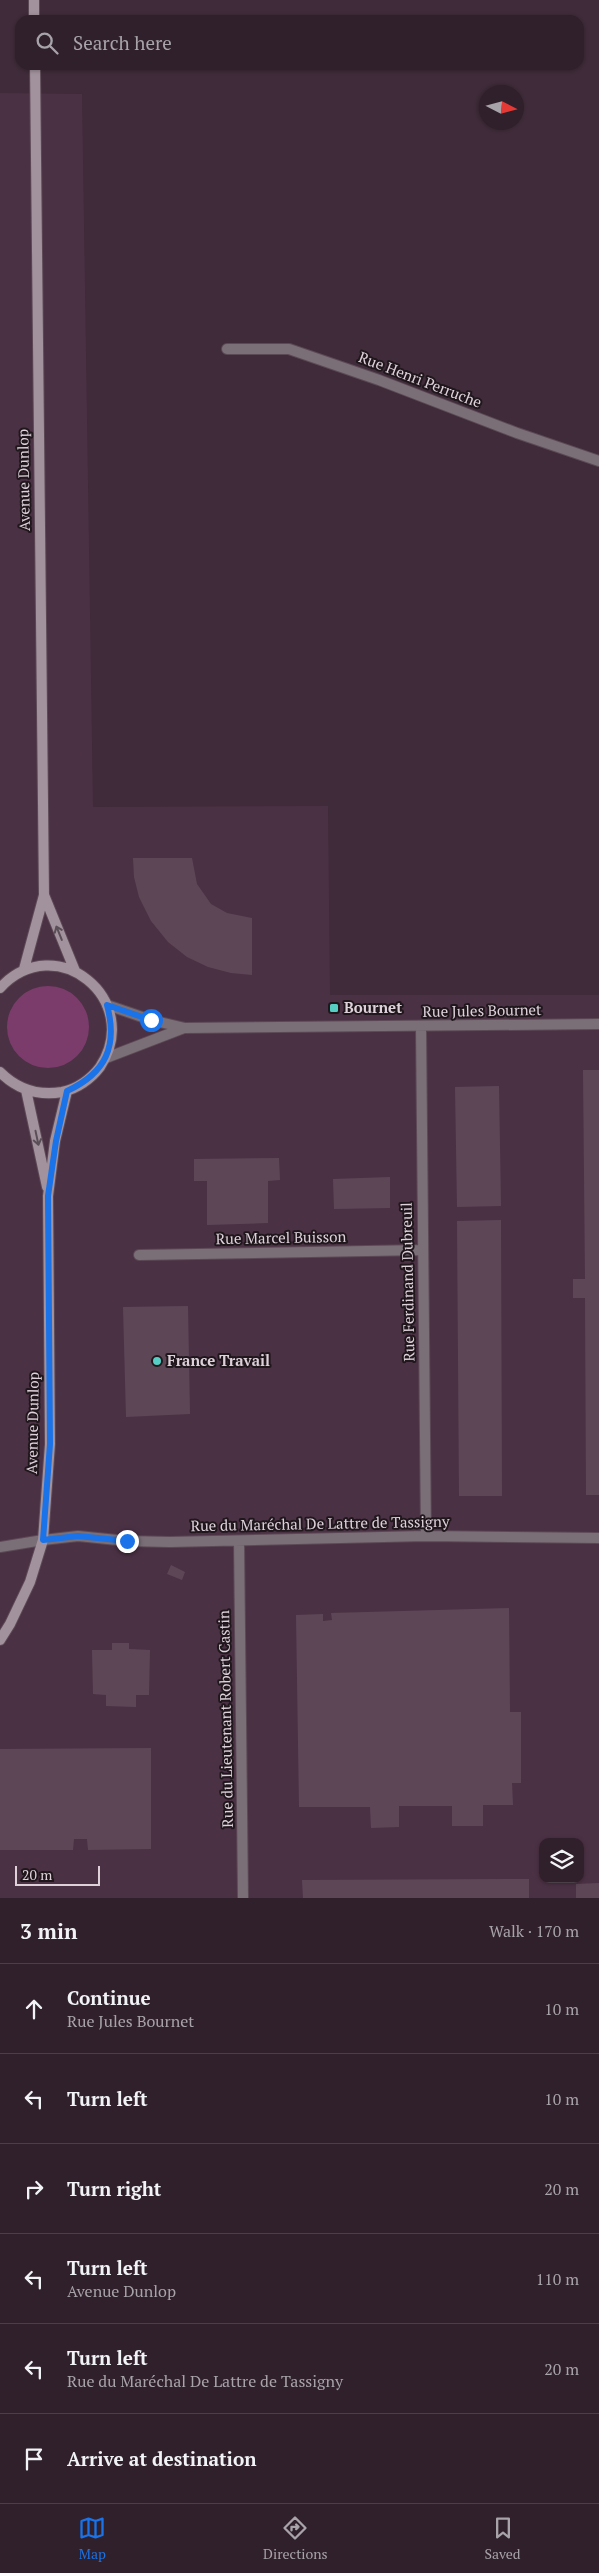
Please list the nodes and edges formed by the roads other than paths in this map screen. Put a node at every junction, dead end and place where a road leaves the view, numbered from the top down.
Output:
1 (34, 0) edge
2 (34, 15) edge
3 (35, 70) edge
4 (227, 349) dead end
5 (599, 461) edge
6 (44, 895) junction
7 (24, 969) junction
8 (75, 971) junction
9 (0, 988) edge
10 (107, 1005) junction
11 (599, 1024) edge
12 (421, 1027) junction
13 (185, 1028) junction
14 (106, 1058) junction
15 (0, 1072) edge
16 (26, 1090) junction
17 (67, 1091) junction
18 (48, 1196) junction
19 (423, 1250) junction
20 (139, 1255) dead end
21 (426, 1536) junction
22 (599, 1538) edge
23 (43, 1540) junction
24 (239, 1541) junction
25 (0, 1547) edge
26 (0, 1640) edge
27 (243, 1898) edge

1 - 2 street
3 - 6 street, Avenue Dunlop
4 - 5 street, Rue Henri Perruche
6 - 7 street, Avenue Dunlop
8 -> 6 street, Avenue Dunlop
7 - 8 street
7 - 9 street
8 - 10 street
10 - 13 street, Rue Jules Bournet
10 - 14 street
11 - 12 street, Rue Jules Bournet
12 - 13 street, Rue Jules Bournet
12 - 19 street, Rue Ferdinand Dubreuil
13 - 14 street, Rue Jules Bournet
14 - 17 street
15 - 16 street
16 - 17 street
16 -> 18 street, Avenue Dunlop
17 - 18 street, Avenue Dunlop
18 - 23 street, Avenue Dunlop
19 - 20 street, Rue Marcel Buisson
19 - 21 street, Rue Ferdinand Dubreuil
21 - 22 street, Rue du Maréchal De Lattre de Tassigny
21 - 24 street, Rue du Maréchal De Lattre de Tassigny
23 - 24 street, Rue du Maréchal De Lattre de Tassigny
23 - 25 street, Rue du Maréchal De Lattre de Tassigny
23 - 26 street, Avenue Dunlop
24 - 27 street, Rue du Lieutenant Robert Castin

